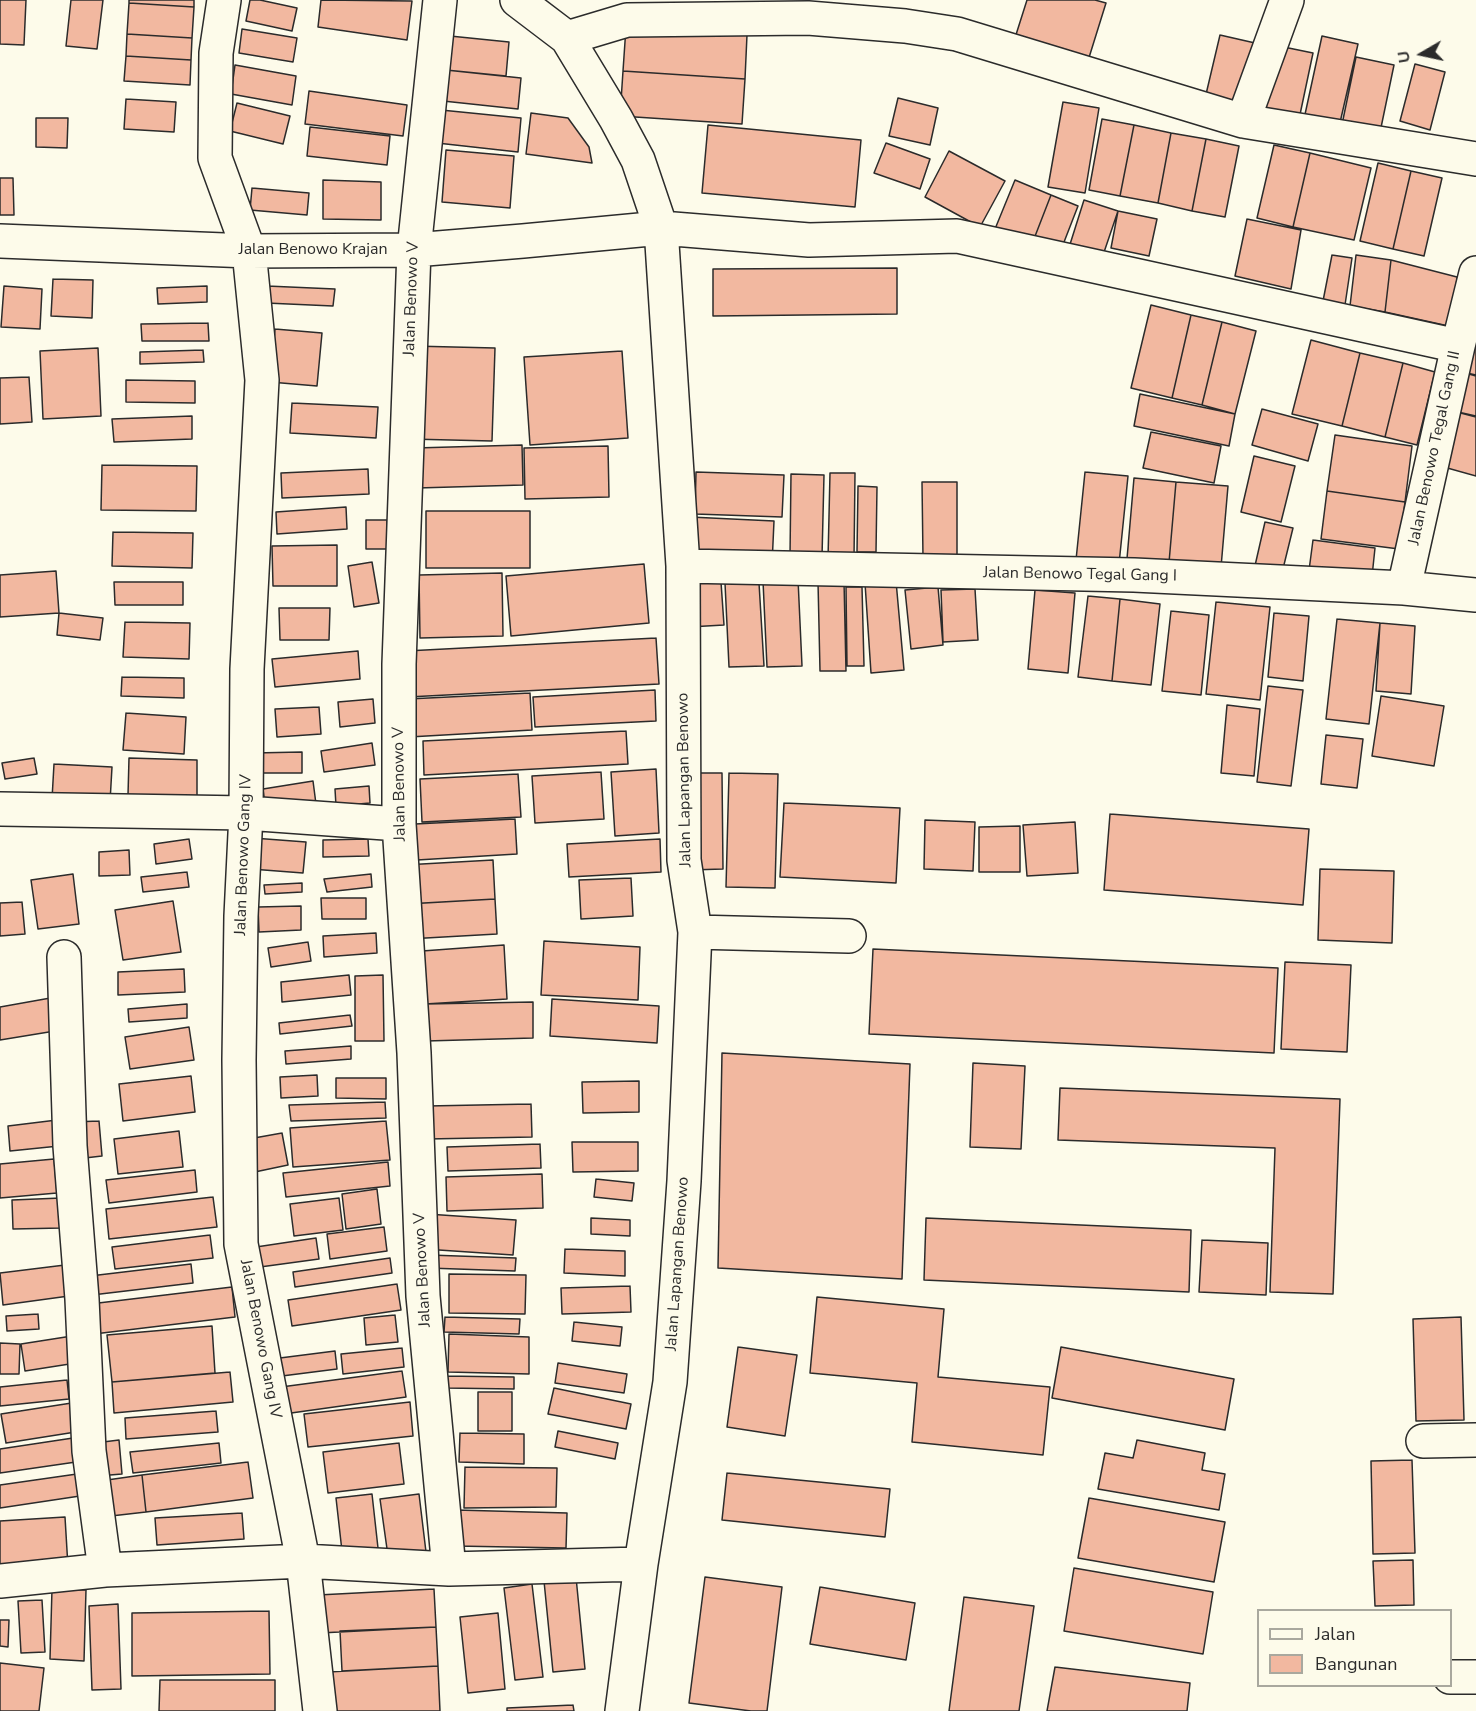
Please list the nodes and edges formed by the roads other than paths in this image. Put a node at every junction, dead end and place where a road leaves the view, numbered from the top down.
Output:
1 (224, 0) edge
2 (440, 0) edge
3 (517, 0) edge
4 (1287, 0) edge
5 (567, 38) junction
6 (1243, 121) junction
7 (1476, 159) edge
8 (661, 228) junction
9 (0, 241) edge
10 (414, 249) junction
11 (249, 251) junction
12 (1476, 273) edge
13 (1458, 346) junction
14 (683, 567) junction
15 (1404, 588) junction
16 (1476, 595) edge
17 (0, 809) edge
18 (246, 813) junction
19 (399, 824) junction
20 (694, 932) junction
21 (849, 936) dead end
22 (64, 957) dead end
23 (1476, 1440) edge
24 (1423, 1441) dead end
25 (303, 1561) junction
26 (641, 1564) junction
27 (449, 1569) junction
28 (105, 1570) junction
29 (0, 1581) edge
30 (1452, 1677) edge
31 (1476, 1677) edge
32 (320, 1711) edge
33 (622, 1711) edge

1 - 11 street, Jalan Benowo Gang IV
2 - 10 street, Jalan Benowo V
3 - 5 street, Jalan Lapangan Benowo
4 - 6 street
5 - 6 street
5 - 8 street, Jalan Lapangan Benowo
6 - 7 street
8 - 10 street, Jalan Benowo Krajan
8 - 13 street, Jalan Benowo Krajan
8 - 14 street, Jalan Lapangan Benowo
9 - 11 street, Jalan Benowo Krajan
10 - 11 street, Jalan Benowo Krajan
10 - 19 street, Jalan Benowo V
11 - 18 street, Jalan Benowo Gang IV
12 - 13 street, Jalan Benowo Tegal Gang II
13 - 15 street, Jalan Benowo Tegal Gang II
14 - 15 street, Jalan Benowo Tegal Gang I
14 - 20 street, Jalan Lapangan Benowo
15 - 16 street, Jalan Benowo Tegal Gang I
17 - 18 street
18 - 19 street
18 - 25 street, Jalan Benowo Gang IV
19 - 27 street, Jalan Benowo V
20 - 21 street
20 - 26 street, Jalan Lapangan Benowo
22 - 28 street
23 - 24 street
25 - 27 street
25 - 28 street
25 - 32 street, Jalan Benowo Gang IV
26 - 27 street
26 - 33 street, Jalan Lapangan Benowo
28 - 29 street
30 - 31 street

